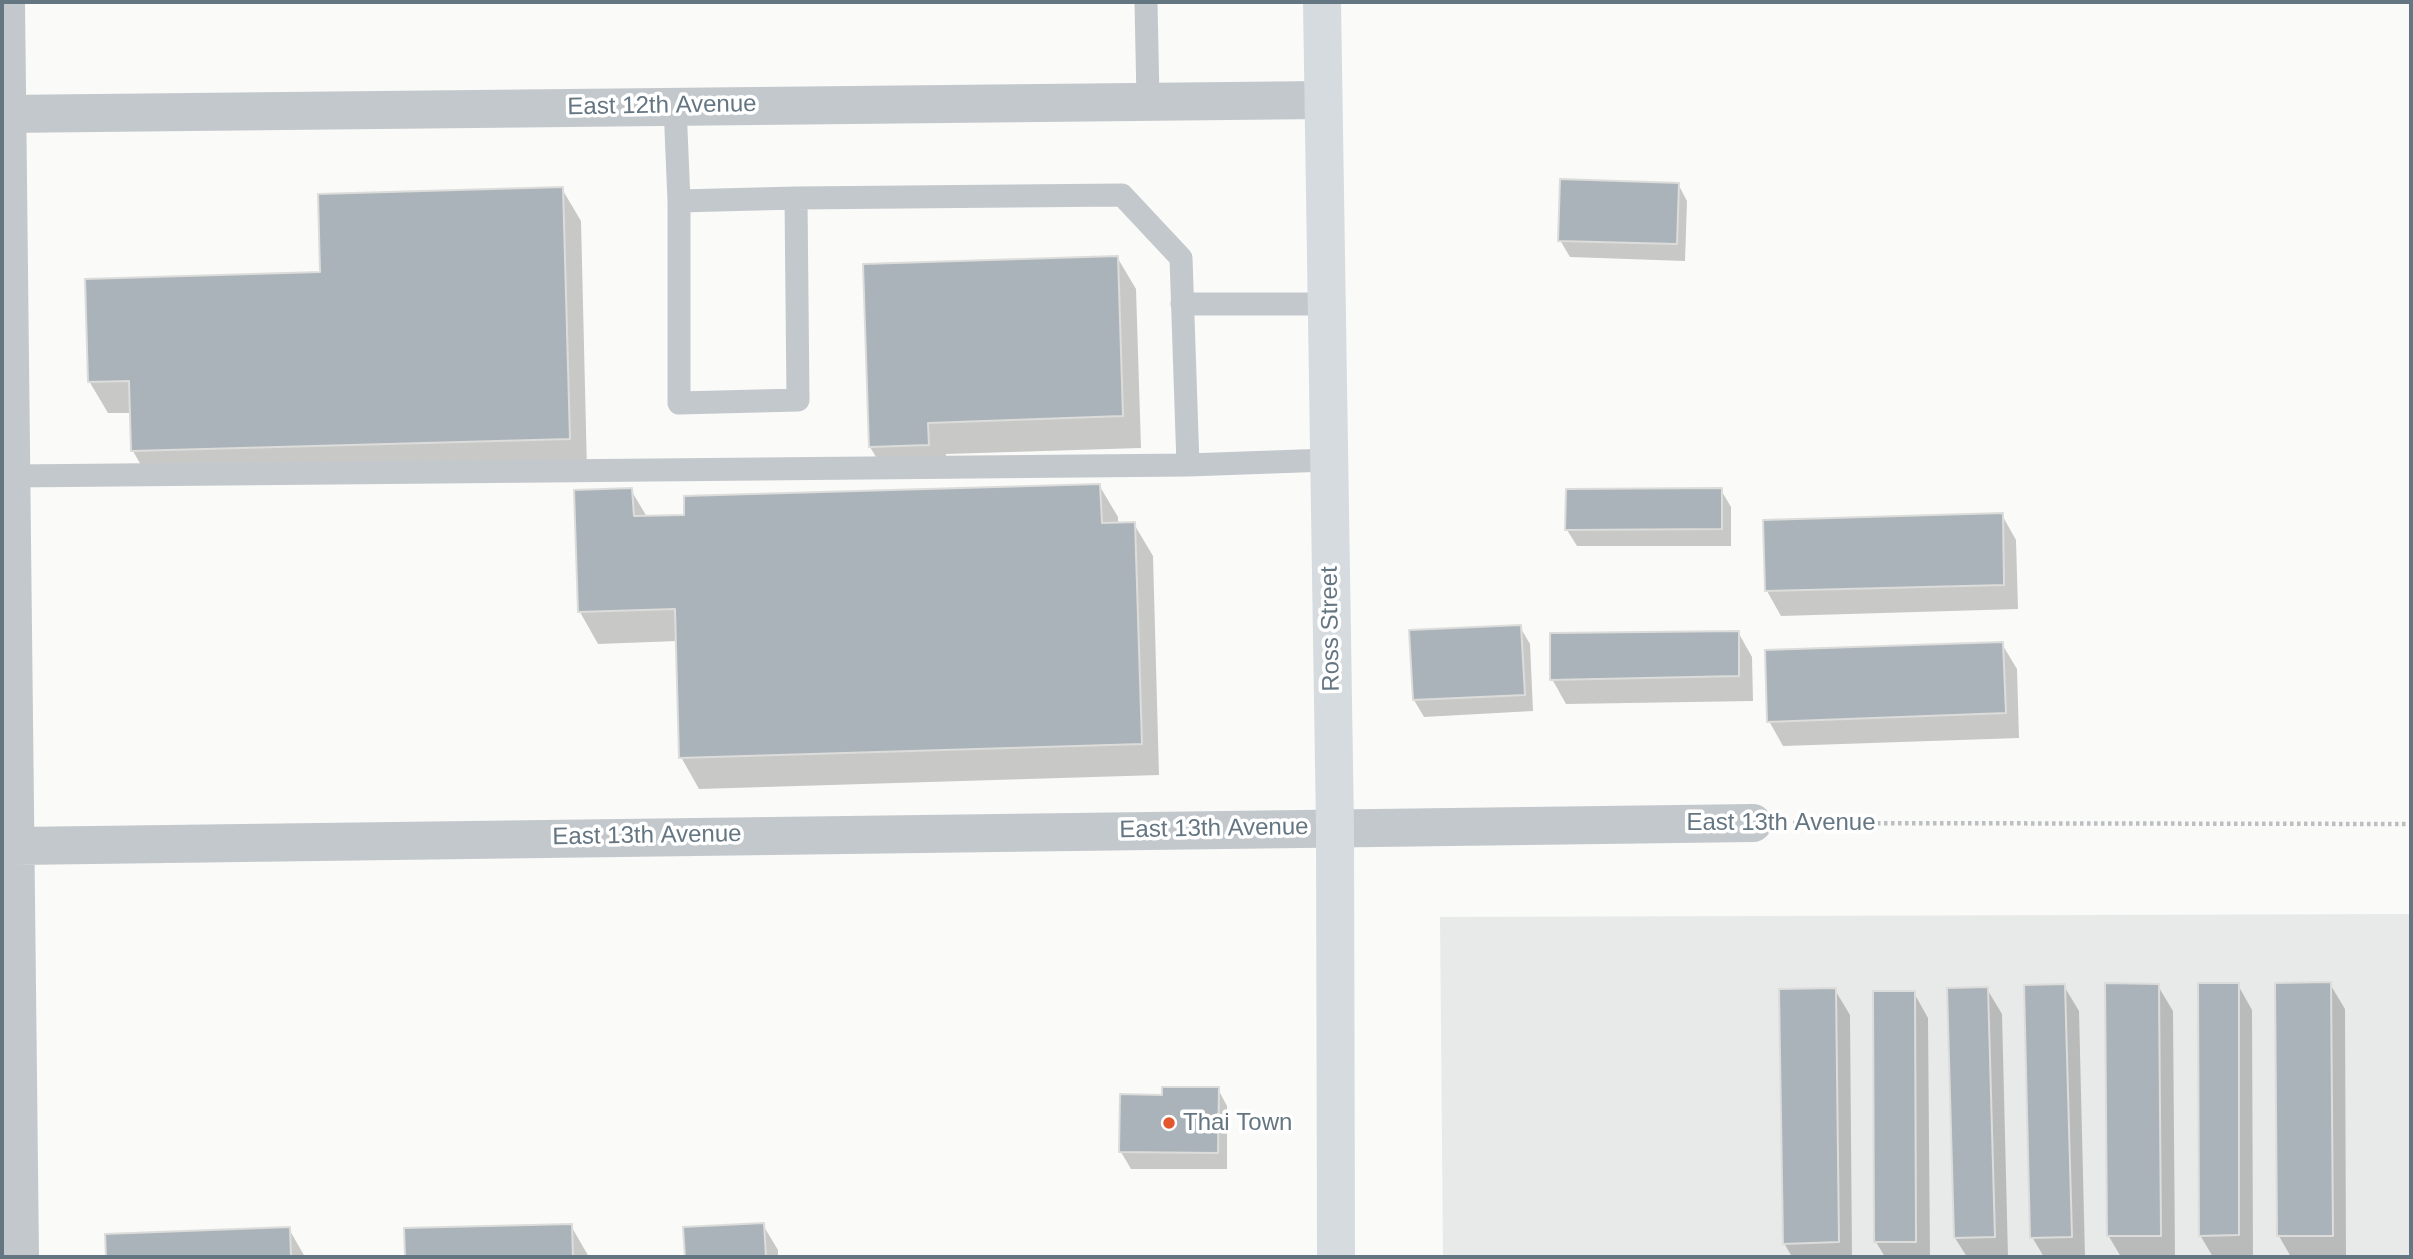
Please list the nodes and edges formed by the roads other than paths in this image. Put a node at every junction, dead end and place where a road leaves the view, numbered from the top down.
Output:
1 (6, 2) edge
2 (1146, 2) edge
3 (1322, 2) edge
4 (1148, 100) junction
5 (1323, 100) junction
6 (676, 106) junction
7 (5, 114) edge
8 (796, 198) junction
9 (679, 201) junction
10 (1182, 304) junction
11 (1326, 304) junction
12 (1328, 460) junction
13 (1188, 465) junction
14 (12, 476) junction
15 (1754, 823) road end
16 (1335, 828) junction
17 (16, 846) junction
18 (20, 1257) edge
19 (1336, 1257) edge

1 - 7 street
2 - 4 lane
3 - 5 main road, Ross Street
4 - 5 street, East 12th Avenue
4 - 6 street, East 12th Avenue
5 - 11 main road, Ross Street
6 - 7 street, East 12th Avenue
6 - 9 lane
7 - 14 street
8 - 9 lane
8 - 9 lane
8 - 10 lane
10 - 11 lane
10 - 13 lane
11 - 12 main road, Ross Street
12 - 13 lane
12 - 16 main road, Ross Street
13 - 14 lane
14 - 17 street
15 - 16 street, East 13th Avenue
16 - 17 street, East 13th Avenue
16 - 19 main road, Ross Street
17 - 18 street

